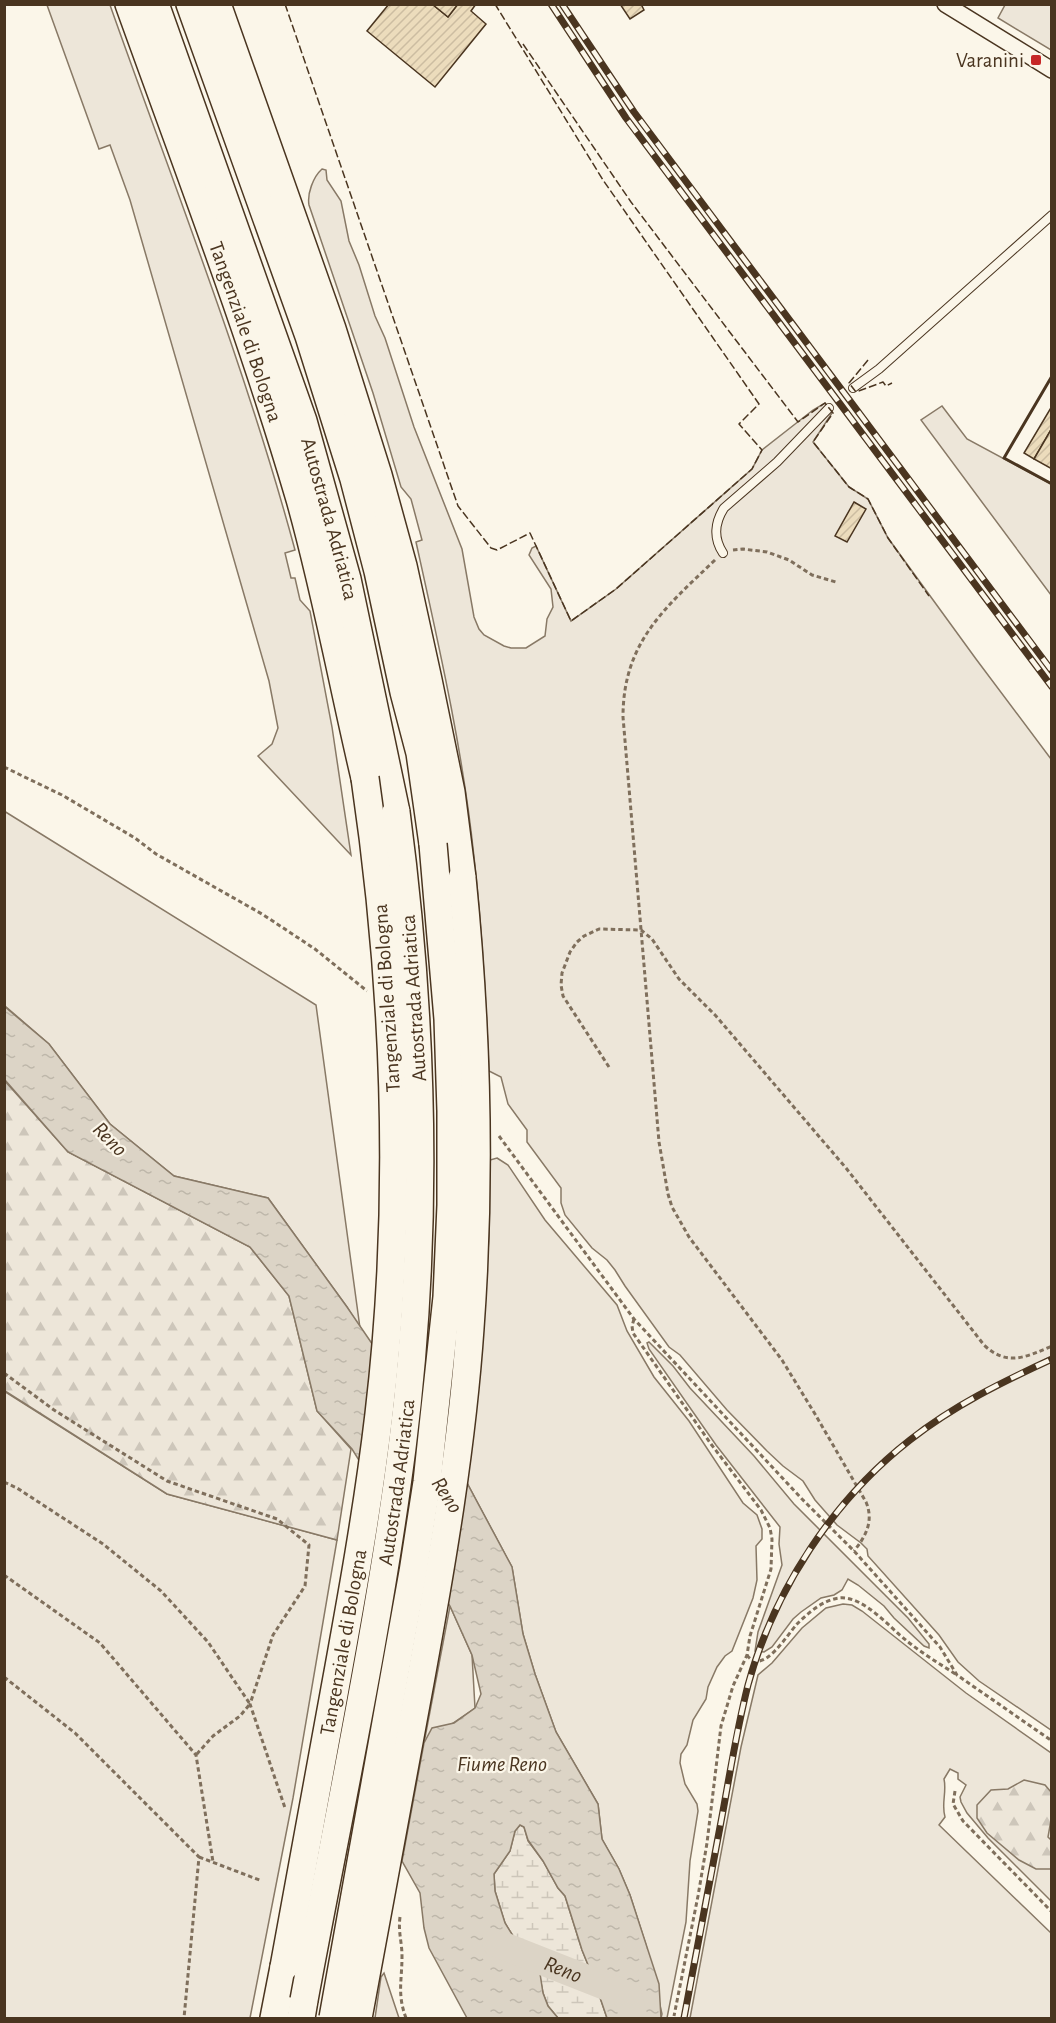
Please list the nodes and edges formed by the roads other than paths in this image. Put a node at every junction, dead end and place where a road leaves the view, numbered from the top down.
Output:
1 (129, 4) edge
2 (155, 4) edge
3 (190, 4) edge
4 (217, 4) edge
5 (945, 4) edge
6 (1052, 70) edge
7 (1052, 215) edge
8 (852, 388) dead end
9 (829, 408) dead end
10 (723, 553) road end
11 (303, 2009) edge
12 (274, 2019) edge
13 (333, 2019) edge
14 (358, 2019) edge

1 - 12 highway, Tangenziale di Bologna, bridge
2 - 11 highway, Autostrada Adriatica, bridge
3 - 13 highway, Autostrada Adriatica, bridge
4 - 14 highway, bridge
5 - 6 street
7 - 8 lane
9 - 10 lane

